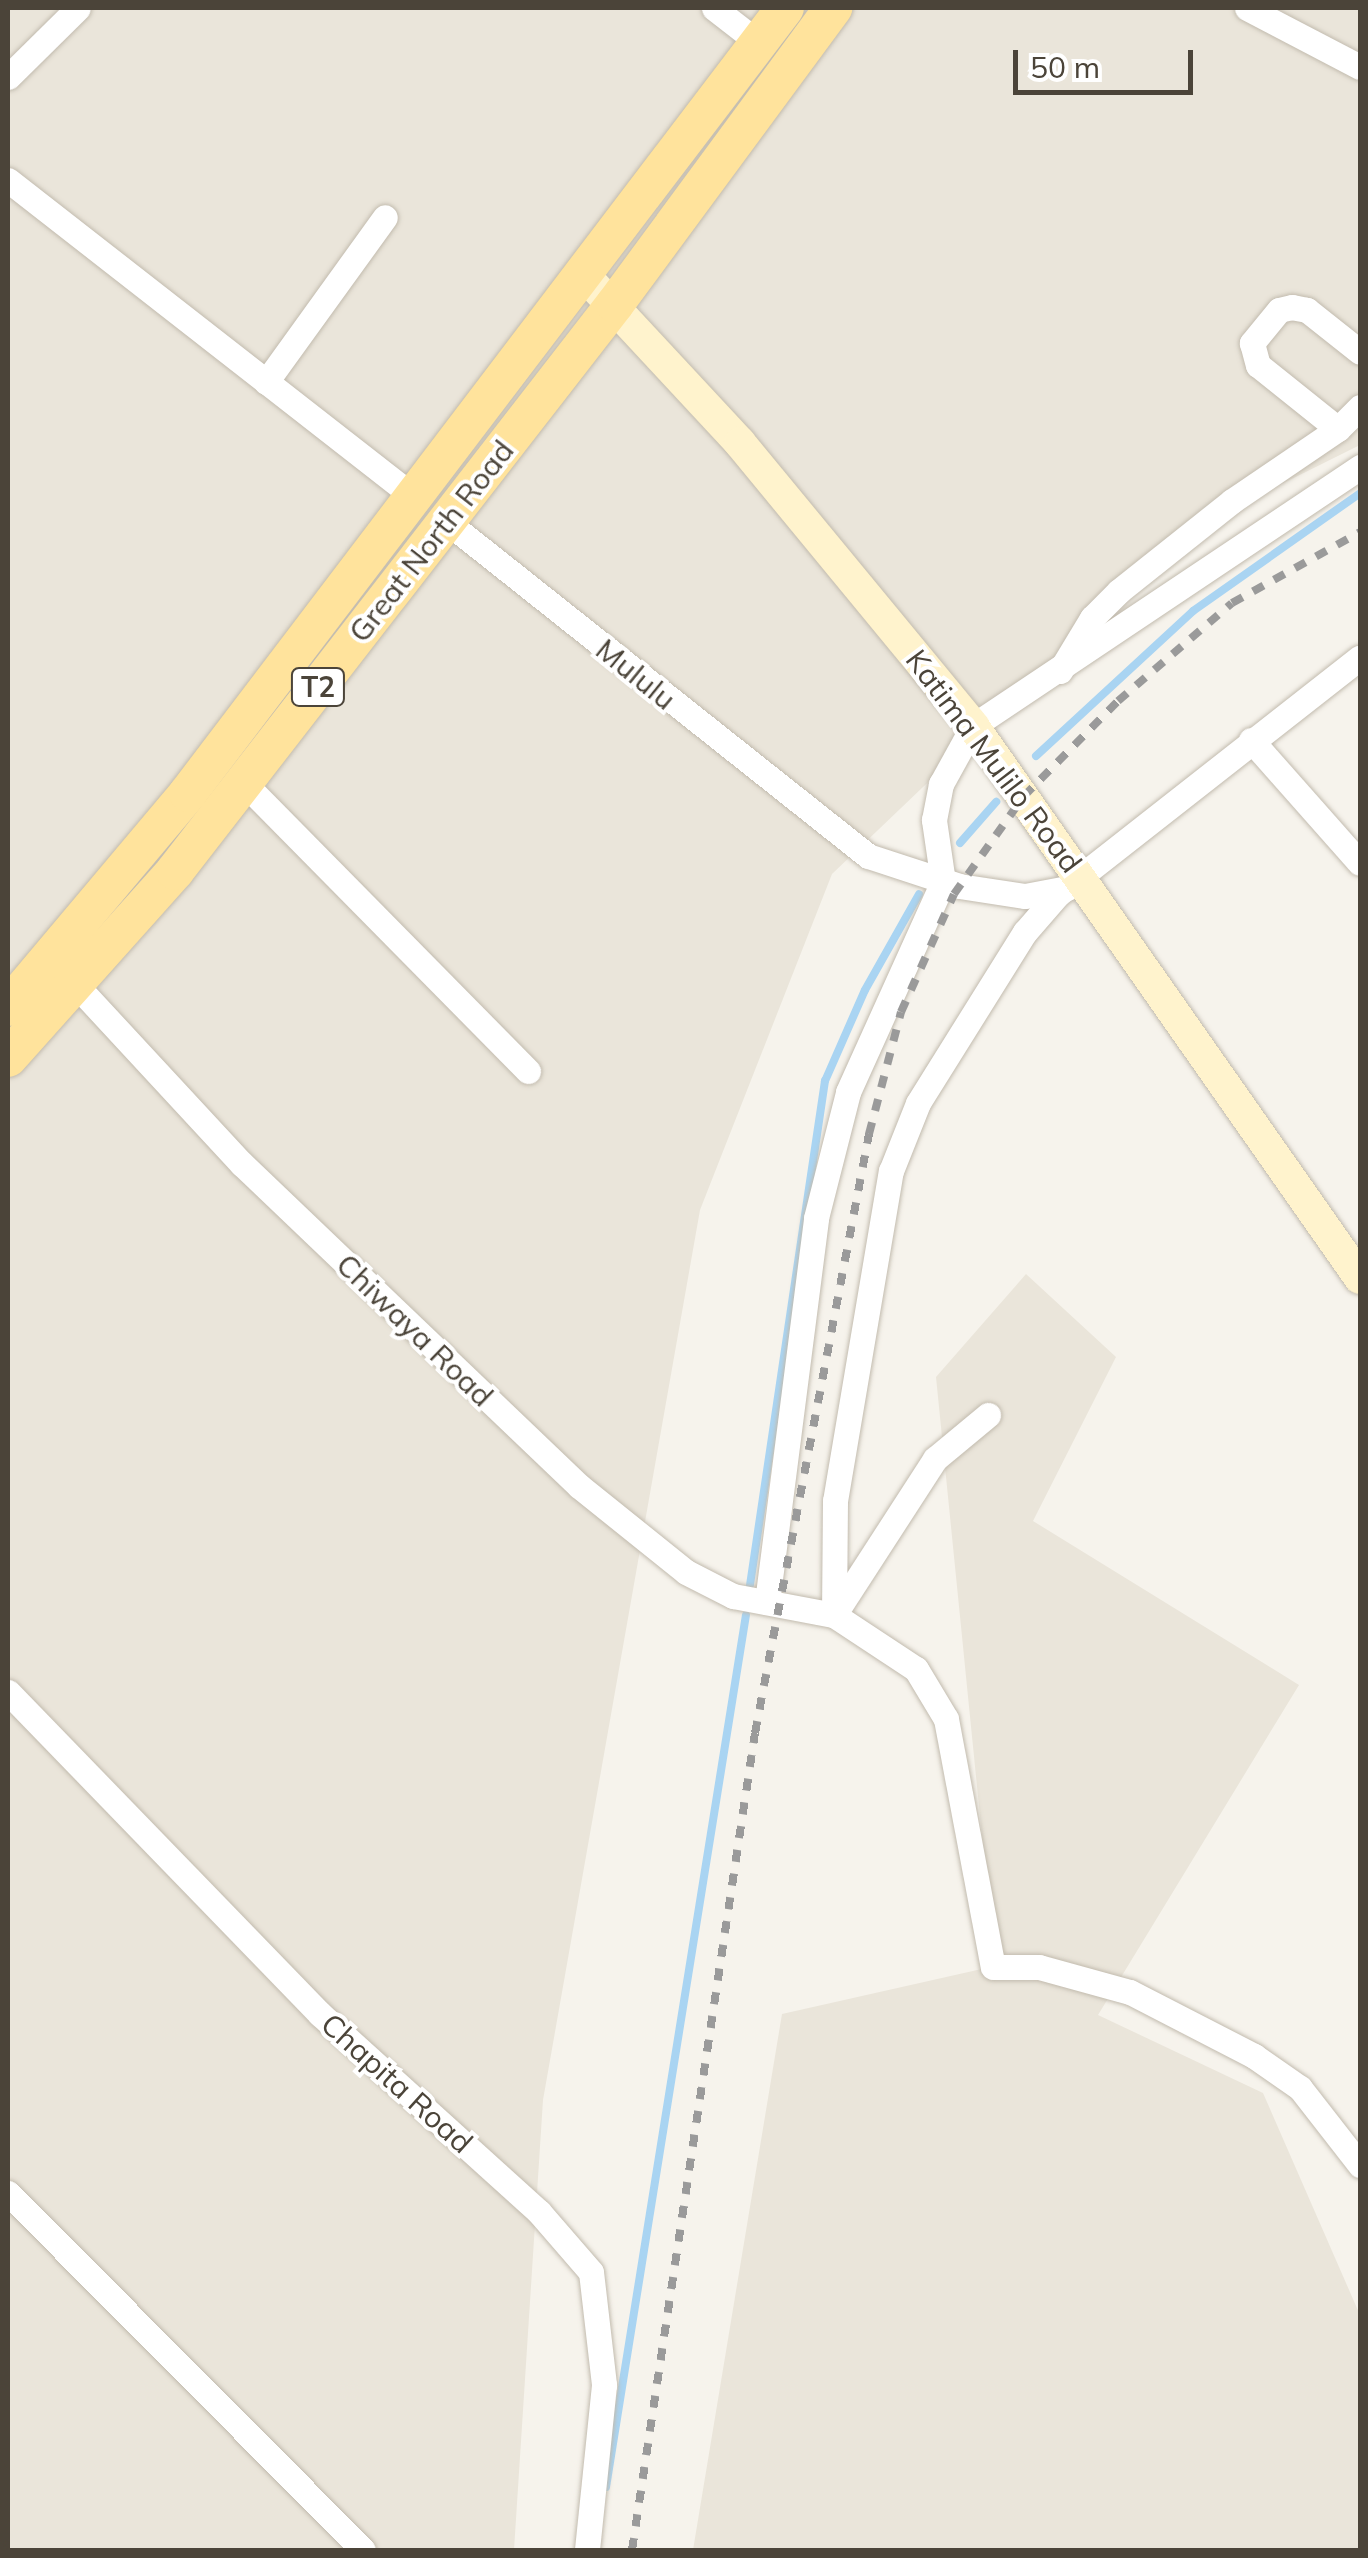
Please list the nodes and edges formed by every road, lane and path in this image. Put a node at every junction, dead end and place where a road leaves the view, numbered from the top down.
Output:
1 (78, 8) edge
2 (714, 8) edge
3 (786, 8) edge
4 (833, 8) edge
5 (1247, 8) edge
6 (758, 43) junction
7 (1360, 66) edge
8 (8, 77) edge
9 (8, 180) edge
10 (385, 217) dead end
11 (586, 277) junction
12 (616, 304) junction
13 (1360, 352) edge
14 (266, 382) junction
15 (1360, 407) edge
16 (1338, 429) junction
17 (1360, 467) edge
18 (414, 497) junction
19 (446, 521) junction
20 (1360, 657) edge
21 (1058, 675) junction
22 (973, 726) junction
23 (1251, 740) junction
24 (244, 782) junction
25 (1360, 863) edge
26 (942, 882) junction
27 (1074, 882) junction
28 (64, 971) junction
29 (8, 1007) edge
30 (8, 1058) edge
31 (528, 1071) dead end
32 (1360, 1278) edge
33 (988, 1415) dead end
34 (767, 1602) junction
35 (834, 1614) junction
36 (8, 1692) edge
37 (1360, 2166) edge
38 (8, 2192) edge
39 (363, 2550) edge
40 (587, 2550) edge

1 - 8 street
2 - 6 street
3 - 6 main road, Great North Road / T2
4 - 12 main road, Great North Road / T2
5 - 7 street
6 - 11 main road, Great North Road / T2
9 - 14 street
10 - 14 street
11 - 12 main road, Katima Mulilo Road
11 - 18 main road, Great North Road / T2
12 - 19 main road, Great North Road / T2
12 - 22 main road, Katima Mulilo Road
13 - 16 street
14 - 18 street
15 - 16 street
16 - 21 street
17 - 21 street
18 - 28 main road, Great North Road / T2
19 - 24 main road, Great North Road / T2
19 - 26 street, Mululu
20 - 23 street
21 - 22 street
22 - 26 street
22 - 27 main road, Katima Mulilo Road
23 - 25 street
23 - 27 street
24 - 28 main road, Great North Road / T2
24 - 31 street
26 - 27 street, Mululu
26 - 34 street
27 - 32 main road, Katima Mulilo Road
27 - 35 street
28 - 29 main road, Great North Road / T2
28 - 30 main road, Great North Road / T2
28 - 34 street, Chiwaya Road
33 - 35 street
34 - 35 street, Chiwaya Road
35 - 37 street
36 - 40 street, Chapita Road
38 - 39 street

